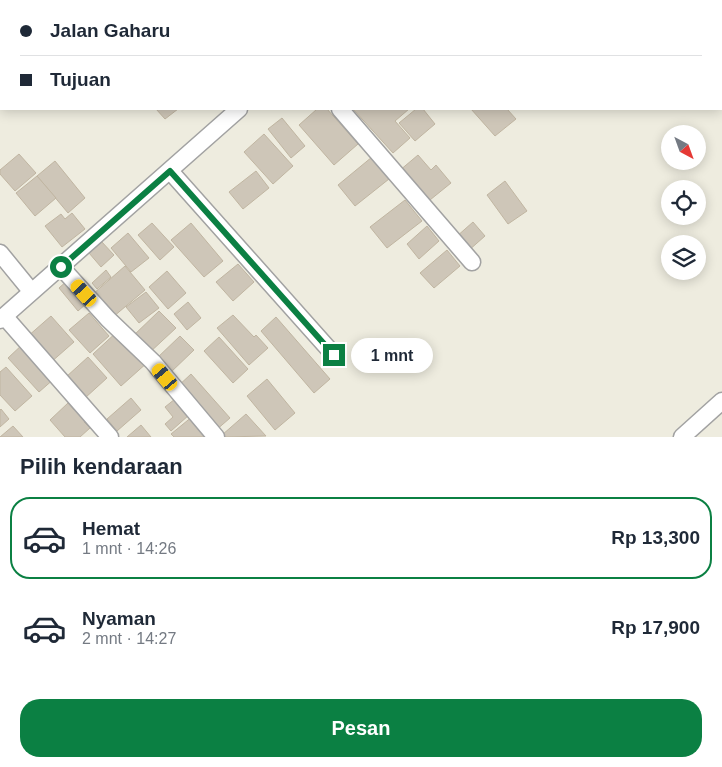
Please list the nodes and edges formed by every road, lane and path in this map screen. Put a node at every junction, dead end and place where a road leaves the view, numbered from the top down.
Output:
1 (238, 110) edge
2 (341, 110) edge
3 (170, 171) junction
4 (0, 253) edge
5 (472, 262) dead end
6 (61, 267) junction
7 (31, 291) junction
8 (2, 318) edge
9 (334, 355) dead end
10 (722, 401) edge
11 (110, 437) edge
12 (216, 437) edge
13 (682, 437) edge

1 - 3 street
2 - 5 street
3 - 6 street
3 - 9 street
4 - 7 street
6 - 7 street
6 - 12 street
7 - 8 street
8 - 11 street
10 - 13 street

